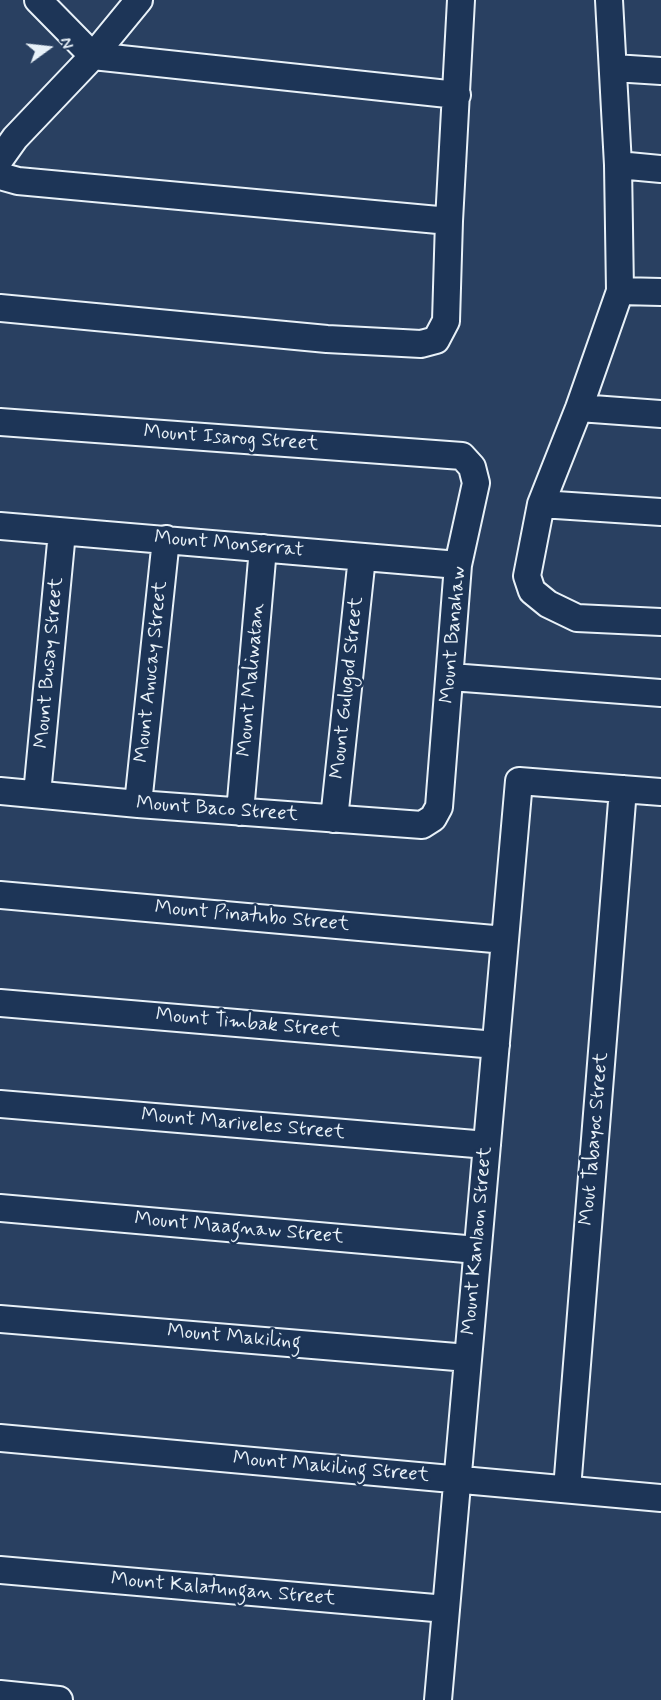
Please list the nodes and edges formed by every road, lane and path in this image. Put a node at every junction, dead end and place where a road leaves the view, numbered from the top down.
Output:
1 (38, 0) edge
2 (140, 0) edge
3 (461, 0) edge
4 (609, 0) edge
5 (93, 56) junction
6 (614, 68) junction
7 (661, 71) edge
8 (457, 95) junction
9 (0, 162) edge
10 (618, 165) junction
11 (661, 169) edge
12 (449, 220) junction
13 (620, 291) junction
14 (661, 292) edge
15 (0, 308) edge
16 (579, 408) junction
17 (661, 414) edge
18 (0, 422) edge
19 (462, 456) joint
20 (541, 504) junction
21 (661, 512) edge
22 (0, 526) edge
23 (62, 532) junction
24 (166, 539) junction
25 (263, 548) junction
26 (362, 557) junction
27 (458, 565) junction
28 (661, 622) edge
29 (451, 678) junction
30 (661, 693) edge
31 (623, 789) junction
32 (0, 791) edge
33 (661, 792) edge
34 (37, 794) junction
35 (138, 804) junction
36 (240, 812) junction
37 (433, 818) joint
38 (334, 819) junction
39 (0, 895) edge
40 (505, 940) junction
41 (0, 1003) edge
42 (496, 1045) junction
43 (0, 1104) edge
44 (487, 1145) junction
45 (0, 1208) edge
46 (477, 1250) junction
47 (0, 1319) edge
48 (468, 1358) junction
49 (0, 1438) edge
50 (457, 1479) junction
51 (567, 1489) junction
52 (661, 1498) edge
53 (0, 1570) edge
54 (446, 1609) junction
55 (0, 1694) edge
56 (54, 1700) edge
57 (60, 1700) edge
58 (438, 1700) edge

1 - 5 street
2 - 5 street
3 - 8 street
4 - 6 street
5 - 8 street
5 - 9 street
6 - 7 street
6 - 10 street
8 - 12 street
9 - 12 street
10 - 11 street
10 - 13 street
12 - 15 street
13 - 14 street
13 - 16 street
16 - 17 street
16 - 20 street
18 - 19 street, Mount Isarog Street
19 - 27 street, Mount Banahaw
20 - 21 street
20 - 28 street
22 - 23 street, Mount Monserrat
23 - 24 street, Mount Monserrat
23 - 34 street, Mount Busay Street
24 - 25 street, Mount Monserrat
24 - 35 street, Mount Anucay Street
25 - 26 street, Mount Monserrat
25 - 36 street, Mount Maliwatan
26 - 27 street, Mount Monserrat
26 - 38 street, Mount Gulugod Street
27 - 29 street, Mount Banahaw
29 - 30 street
29 - 37 street, Mount Banahaw
31 - 33 street
31 - 40 street, Mount Kanlaon Street
31 - 51 street, Mout Tabayoc Street
32 - 34 street, Mount Baco Street
34 - 35 street, Mount Baco Street
35 - 36 street, Mount Baco Street
36 - 38 street, Mount Baco Street
37 - 38 street, Mount Baco Street
39 - 40 street, Mount Pinatubo Street
40 - 42 street, Mount Kanlaon Street
41 - 42 street, Mount Timbak Street
42 - 44 street, Mount Kanlaon Street
43 - 44 street, Mount Mariveles Street
44 - 46 street, Mount Kanlaon Street
45 - 46 street, Mount Maagnaw Street
46 - 48 street, Mount Kanlaon Street
47 - 48 street, Mount Makiling
48 - 50 street, Mount Kanlaon Street
49 - 50 street, Mount Makiling Street
50 - 51 street, Mount Makiling Street
50 - 54 street, Mount Kanlaon Street
51 - 52 street, Mount Makiling Street
53 - 54 street, Mount Kalatungan Street
54 - 58 street, Mount Kanlaon Street
55 - 56 street
56 - 57 street

